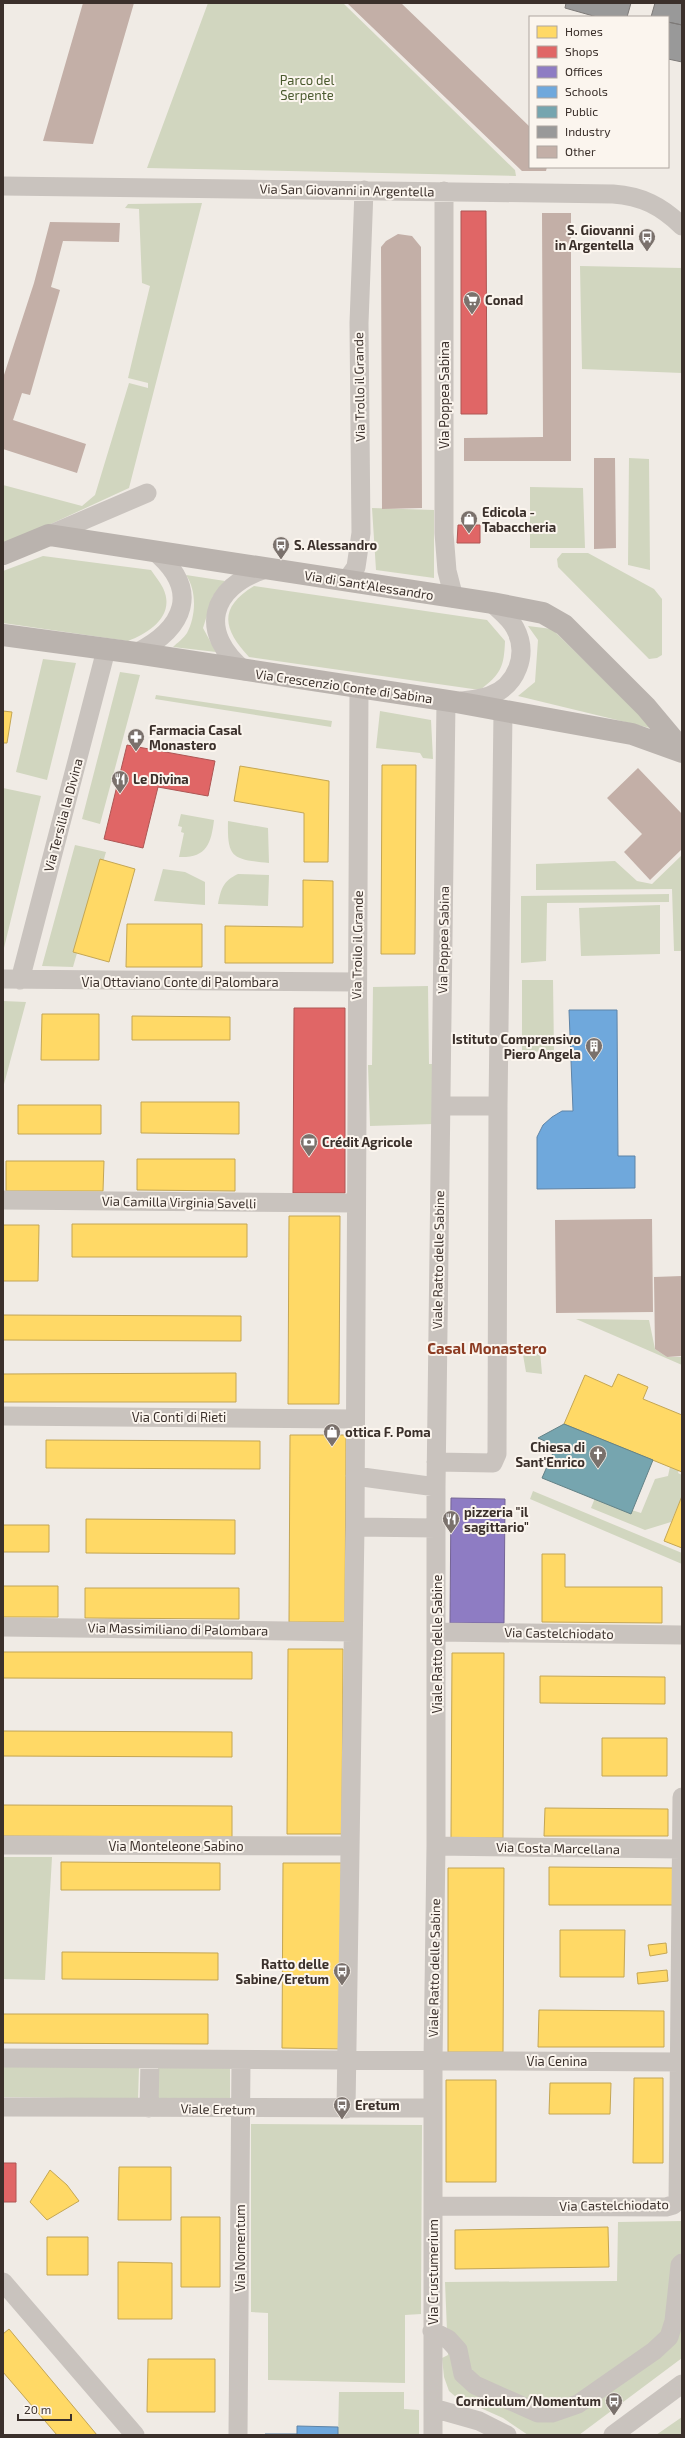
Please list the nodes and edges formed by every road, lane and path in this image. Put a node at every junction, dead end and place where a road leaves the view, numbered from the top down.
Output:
1 (3, 186) edge
2 (364, 190) junction
3 (444, 191) junction
4 (682, 226) edge
5 (147, 493) dead end
6 (49, 535) junction
7 (154, 550) junction
8 (3, 554) edge
9 (266, 569) junction
10 (346, 581) junction
11 (454, 598) junction
12 (492, 603) junction
13 (3, 635) edge
14 (106, 650) junction
15 (136, 653) junction
16 (245, 671) junction
17 (359, 688) junction
18 (451, 701) junction
19 (503, 712) junction
20 (682, 751) edge
21 (11, 980) edge
22 (357, 982) junction
23 (441, 1106) junction
24 (498, 1106) junction
25 (439, 1180) joint
26 (3, 1200) edge
27 (355, 1203) junction
28 (3, 1416) edge
29 (355, 1419) junction
30 (436, 1462) junction
31 (355, 1476) junction
32 (436, 1487) junction
33 (355, 1527) junction
34 (436, 1528) junction
35 (3, 1627) edge
36 (353, 1632) junction
37 (437, 1632) junction
38 (682, 1635) edge
39 (682, 1797) edge
40 (3, 1845) edge
41 (350, 1846) junction
42 (436, 1846) junction
43 (681, 1849) junction
44 (680, 1930) edge
45 (3, 2058) edge
46 (150, 2060) junction
47 (241, 2060) junction
48 (348, 2060) junction
49 (433, 2061) junction
50 (681, 2062) edge
51 (3, 2107) edge
52 (149, 2108) junction
53 (433, 2108) junction
54 (241, 2109) junction
55 (346, 2109) junction
56 (679, 2205) edge
57 (433, 2206) junction
58 (682, 2263) edge
59 (3, 2282) edge
60 (432, 2331) junction
61 (675, 2338) edge
62 (682, 2384) edge
63 (433, 2408) junction
64 (135, 2435) edge
65 (238, 2435) edge
66 (433, 2435) edge
67 (507, 2435) edge
68 (613, 2435) edge

1 - 2 street, Via San Giovanni in Argentella
2 - 3 street, Via San Giovanni in Argentella
2 - 10 street, Via Trollo il Grande
3 - 4 street, Via San Giovanni in Argentella
3 - 11 street, Via Poppea Sabina
5 - 6 street
6 - 7 street, Via di Sant'Alessandro
6 - 8 street
7 - 9 street, Via di Sant'Alessandro
7 - 15 street
9 - 10 street, Via di Sant'Alessandro
9 - 16 street
10 - 11 street, Via di Sant'Alessandro
11 - 12 street, Via di Sant'Alessandro
12 - 18 street
12 - 20 street, Via di Sant'Alessandro
13 - 14 street, Via Crescenzio Conte di Sabina
14 - 15 street, Via Crescenzio Conte di Sabina
14 - 21 street, Via Tersilia la Divina
15 - 16 street, Via Crescenzio Conte di Sabina
16 - 17 street, Via Crescenzio Conte di Sabina
17 - 18 street, Via Crescenzio Conte di Sabina
17 - 22 street, Via Troilo il Grande
18 - 19 street, Via Crescenzio Conte di Sabina
18 - 23 street, Via Poppea Sabina
19 - 20 street, Via Crescenzio Conte di Sabina
19 - 24 street
21 - 22 street, Via Ottaviano Conte di Palombara
22 - 27 street, Via Troilo il Grande
23 - 24 street
23 - 25 street, Via Poppea Sabina
24 - 30 street
25 - 30 street, Viale Ratto delle Sabine
26 - 27 street, Via Camilla Virginia Savelli
27 - 29 street
28 - 29 street, Via Conti di Rieti
29 - 31 street
30 - 32 street, Viale Ratto delle Sabine
31 - 32 street
31 - 33 street
32 - 34 street, Viale Ratto delle Sabine
33 - 34 street
33 - 36 street
34 - 37 street, Viale Ratto delle Sabine
35 - 36 street, Via Massimiliano di Palombara
36 - 41 street
37 - 38 street, Via Castelchiodato
37 - 42 street, Viale Ratto delle Sabine
39 - 43 street, Via Castelchiodato
40 - 41 street, Via Monteleone Sabino
41 - 48 street
42 - 43 street, Via Costa Marcellana
42 - 49 street, Viale Ratto delle Sabine
43 - 44 street, Via Castelchiodato
44 - 50 street, Via Castelchiodato
45 - 46 street
46 - 47 street
46 - 52 street
47 - 48 street
47 - 54 street, Via Nomentum
48 - 49 street
48 - 55 street
49 - 50 street, Via Cenina
49 - 53 street, Viale Ratto delle Sabine
50 - 56 street, Via Castelchiodato
51 - 52 street, Viale Eretum
52 - 54 street, Viale Eretum
53 - 55 street, Viale Eretum
53 - 57 street, Via Crustumerium
54 - 55 street, Viale Eretum
54 - 65 street, Via Nomentum
56 - 57 street, Via Castelchiodato
57 - 60 street, Via Crustumerium
58 - 61 street
59 - 64 street
60 - 61 street
60 - 63 street, Via Crustumerium
62 - 68 street
63 - 66 street, Via Crustumerium
63 - 67 street

